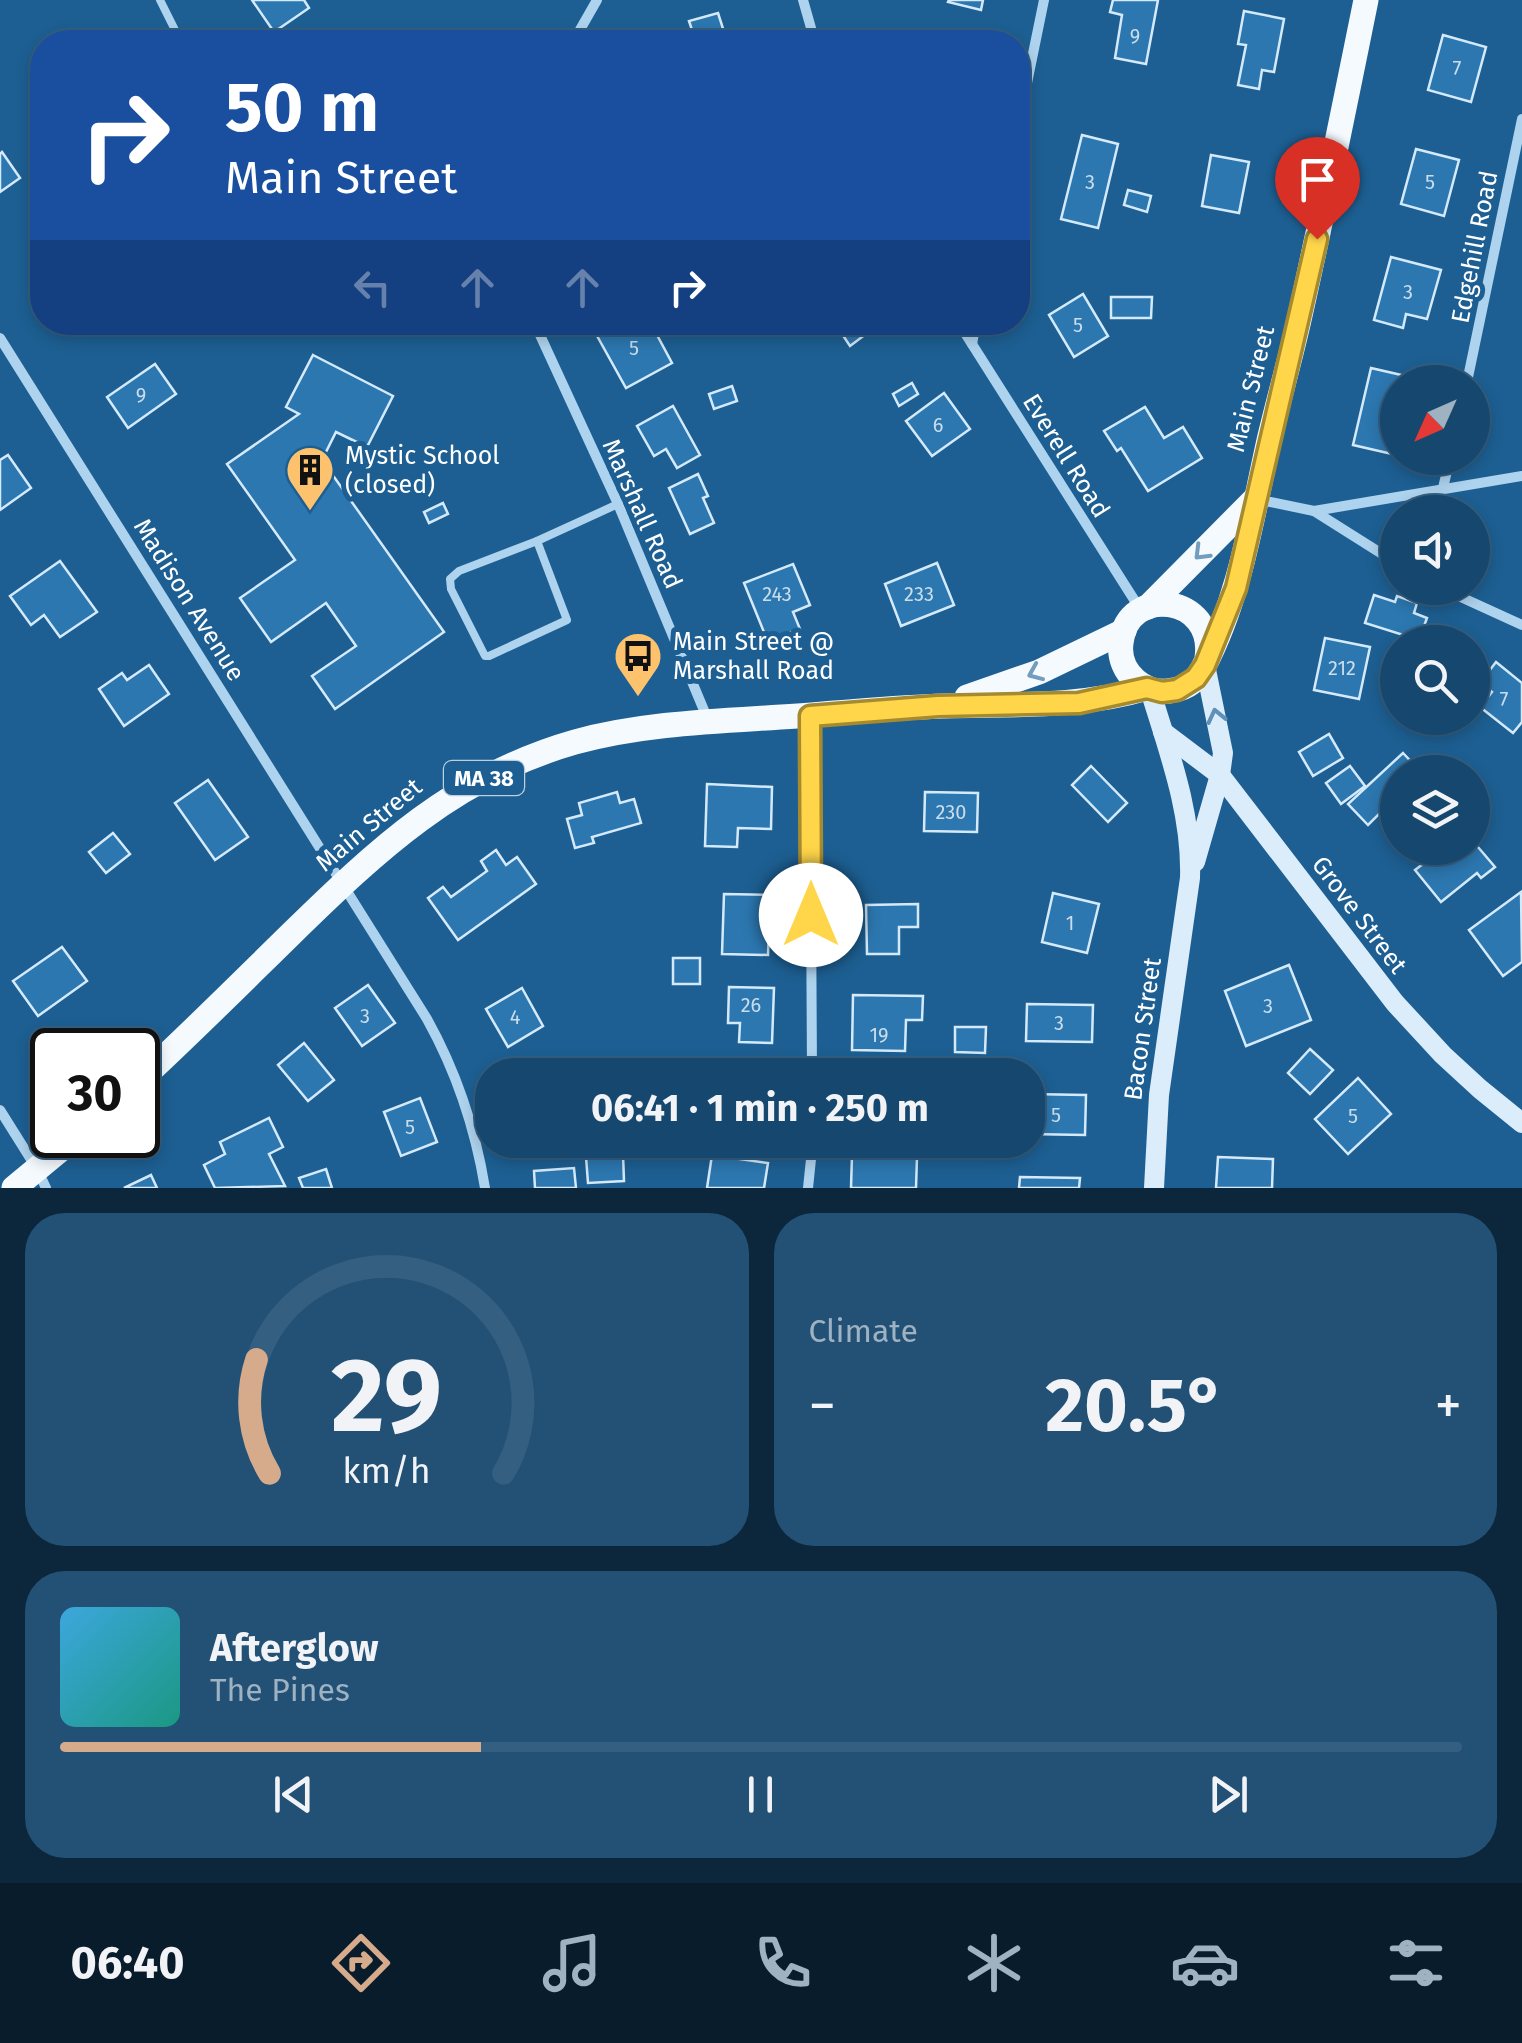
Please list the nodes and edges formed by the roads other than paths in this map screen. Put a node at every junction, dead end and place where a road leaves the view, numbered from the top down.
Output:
1 (160, 0) edge
2 (597, 0) edge
3 (803, 0) edge
4 (1044, 0) edge
5 (1366, 0) edge
6 (175, 30) edge
7 (580, 30) edge
8 (812, 30) edge
9 (1030, 68) edge
10 (1522, 119) edge
11 (1519, 146) edge
12 (540, 335) edge
13 (966, 335) edge
14 (974, 335) edge
15 (0, 338) edge
16 (972, 344) junction
17 (1471, 365) edge
18 (1446, 475) edge
19 (1522, 476) edge
20 (1443, 488) junction
21 (1256, 499) junction
22 (618, 504) junction
23 (1314, 512) junction
24 (538, 540) junction
25 (1380, 553) edge
26 (1478, 605) edge
27 (1144, 609) junction
28 (1522, 625) edge
29 (1124, 631) junction
30 (1206, 661) junction
31 (1149, 689) junction
32 (938, 706) junction
33 (810, 716) junction
34 (709, 723) junction
35 (1163, 732) junction
36 (1220, 774) junction
37 (1190, 878) junction
38 (344, 883) junction
39 (812, 1058) edge
40 (160, 1061) edge
41 (0, 1110) edge
42 (1522, 1123) edge
43 (59, 1158) edge
44 (810, 1158) edge
45 (42, 1179) edge
46 (14, 1188) edge
47 (485, 1188) edge
48 (808, 1188) edge
49 (1154, 1188) edge

1 - 6 lane
2 - 7 street
3 - 8 street
4 - 9 street
5 - 21 main road, Main Street
10 - 11 street, Edgehill Road
11 - 17 street, Edgehill Road
12 - 22 street, Marshall Road
13 - 16 street, Everell Road
14 - 16 street
15 - 38 street, Madison Avenue
16 - 27 street, Everell Road
18 - 20 street
19 - 20 street
20 - 23 street
21 - 23 street
21 -> 27 main road, MA 38
21 - 30 main road, Main Street
22 - 24 lane
22 - 34 street, Marshall Road
23 - 25 street
24 - 24 lane
26 - 28 street
27 - 29 main road, MA 38
27 - 30 main road
29 - 31 main road
29 -> 32 main road, Main Street / MA 38
30 - 31 main road, MA 38
36 -> 30 main road, Bacon Street
31 - 32 main road, Main Street / MA 38
31 - 35 main road, Bacon Street
32 - 33 main road, Main Street / MA 38
33 - 34 main road, Main Street / MA 38
33 - 39 street
34 - 38 main road, Main Street / MA 38
35 - 36 main road, Grove Street
35 - 37 main road, Bacon Street
36 - 37 main road, Bacon Street
36 - 42 main road, Grove Street
37 - 49 main road, Bacon Street
38 - 40 main road, Main Street / MA 38
38 - 47 street, Madison Avenue
41 - 45 street
43 - 45 main road
44 - 48 street
45 - 46 main road

